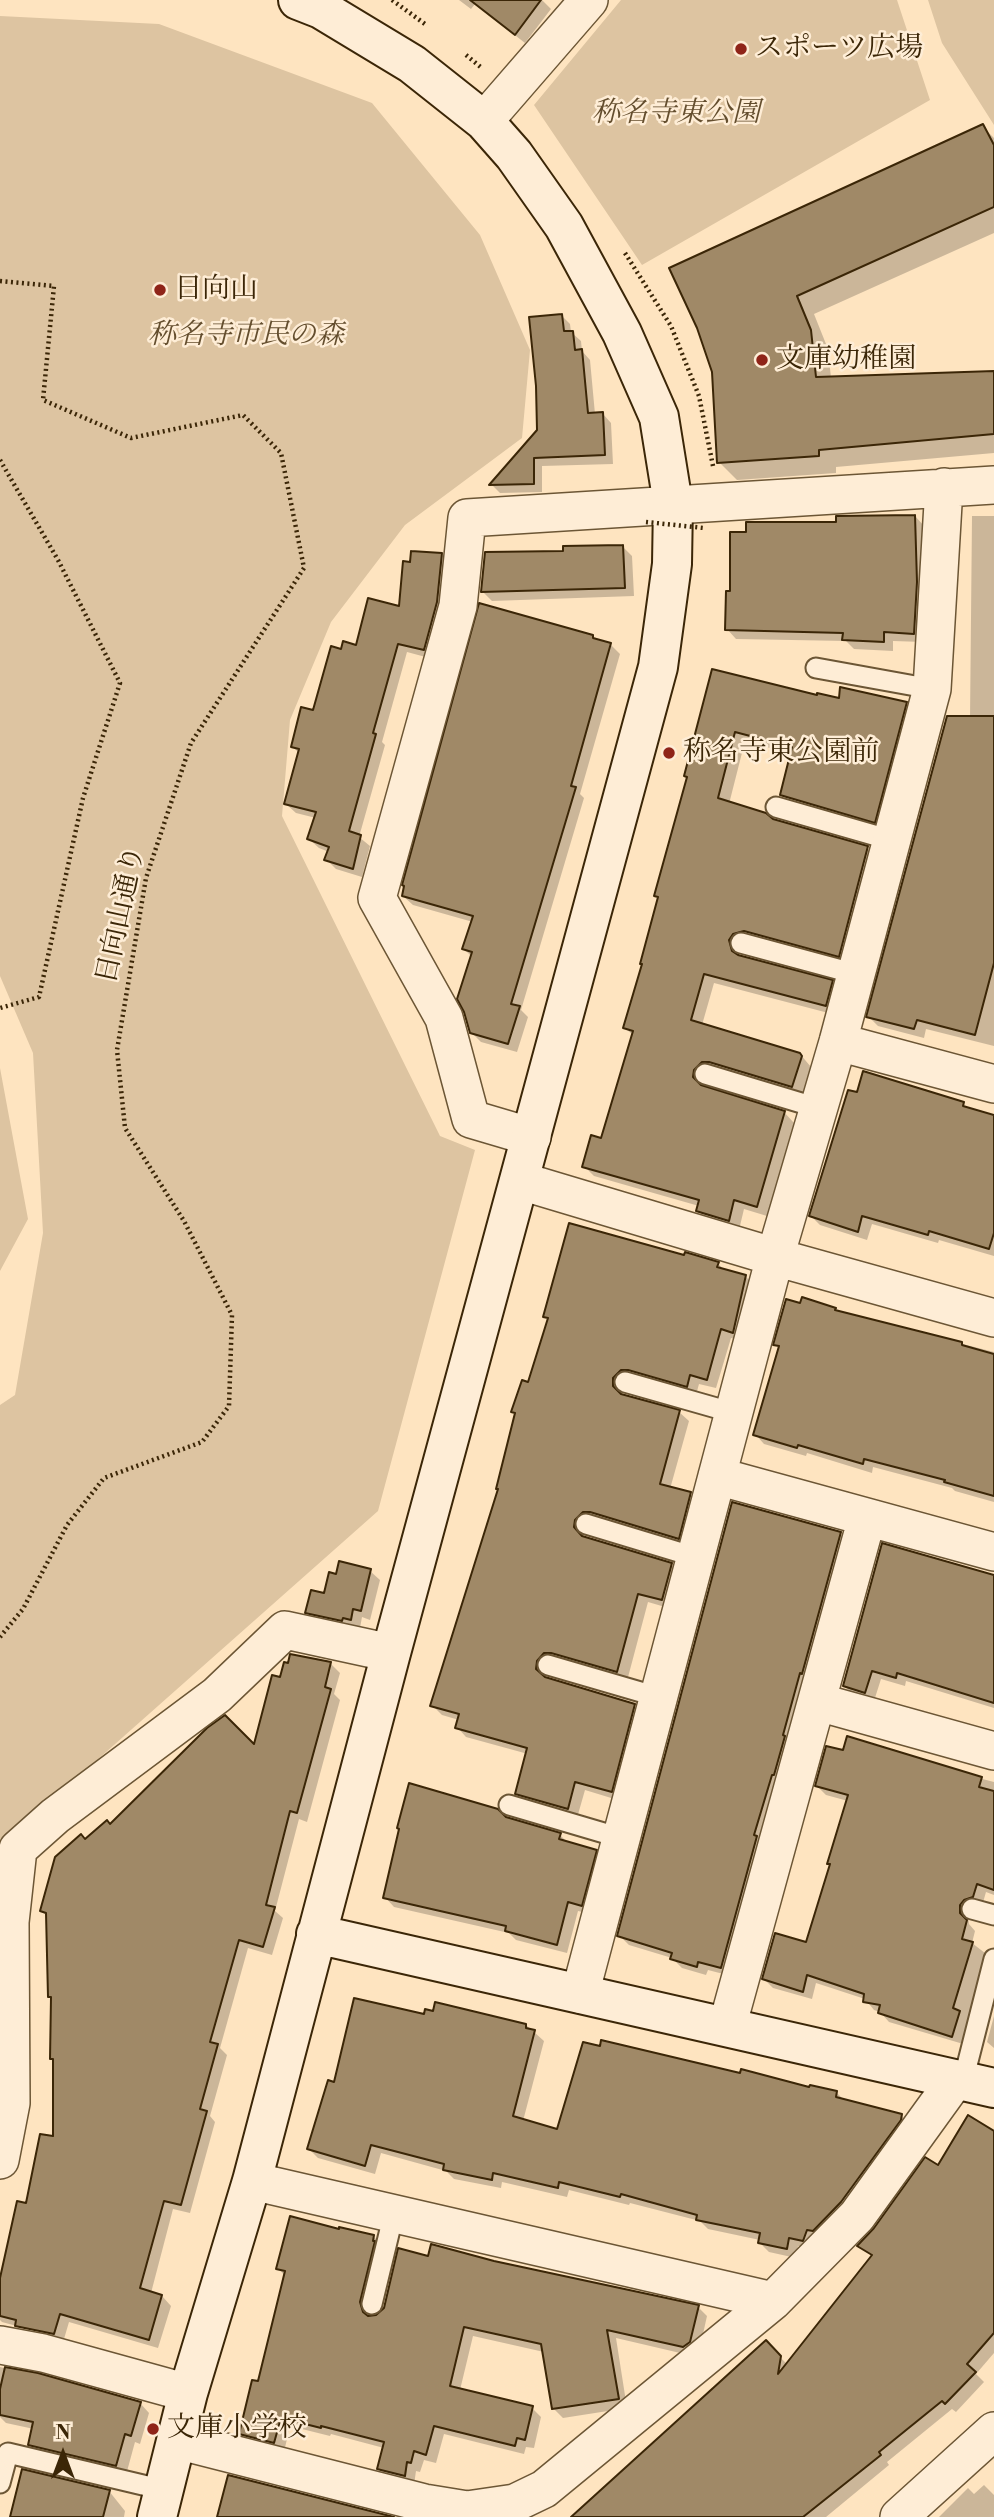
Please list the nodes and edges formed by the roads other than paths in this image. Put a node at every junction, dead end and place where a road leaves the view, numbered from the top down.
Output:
1 (298, 0) edge
2 (589, 0) edge
3 (484, 121) junction
4 (994, 485) edge
5 (944, 487) junction
6 (659, 513) junction
7 (816, 668) dead end
8 (932, 689) junction
9 (776, 807) dead end
10 (891, 840) junction
11 (741, 943) dead end
12 (856, 974) junction
13 (838, 1042) junction
14 (705, 1074) dead end
15 (993, 1081) edge
16 (818, 1108) junction
17 (532, 1136) junction
18 (521, 1181) junction
19 (775, 1257) junction
20 (994, 1318) edge
21 (625, 1382) dead end
22 (734, 1413) junction
23 (717, 1476) junction
24 (867, 1518) junction
25 (586, 1524) dead end
26 (994, 1552) edge
27 (695, 1557) junction
28 (391, 1653) junction
29 (548, 1665) dead end
30 (658, 1697) junction
31 (818, 1702) junction
32 (994, 1751) edge
33 (509, 1805) dead end
34 (621, 1838) junction
35 (972, 1909) dead end
36 (994, 1915) edge
37 (316, 1934) junction
38 (994, 1959) edge
39 (580, 1994) junction
40 (727, 2027) junction
41 (971, 2083) edge
42 (0, 2160) edge
43 (252, 2181) junction
44 (394, 2213) junction
45 (773, 2301) junction
46 (372, 2304) dead end
47 (0, 2346) edge
48 (188, 2393) junction
49 (994, 2431) edge
50 (177, 2440) junction
51 (4, 2452) edge
52 (0, 2483) edge
53 (161, 2503) edge
54 (543, 2503) edge
55 (898, 2517) edge

1 - 3 street
2 - 3 street
3 - 6 street
4 - 5 street
5 - 6 street
5 - 8 street
6 - 17 street
6 - 17 street
7 - 8 lane
8 - 10 street
9 - 10 lane
10 - 12 street
11 - 12 lane
12 - 13 street
13 - 15 street
13 - 16 street
14 - 16 lane
16 - 19 street
17 - 18 street
18 - 19 street
18 - 28 street
19 - 20 street
19 - 22 street
21 - 22 lane
22 - 23 street
23 - 24 street
23 - 27 street
24 - 26 street
24 - 31 street
25 - 27 lane
27 - 30 street
28 - 37 street
28 - 42 street
29 - 30 lane
30 - 34 street
31 - 32 street
31 - 40 street
33 - 34 lane
34 - 39 street
35 - 36 lane
37 - 39 street
37 - 43 street
38 - 41 lane
39 - 40 street
40 - 41 street
41 - 45 street
43 - 44 street
43 - 48 street
44 - 45 street
44 - 46 lane
45 - 54 street
47 - 48 street
48 - 50 street
49 - 55 street
50 - 53 street
50 - 54 street
51 - 52 lane
51 - 53 lane

